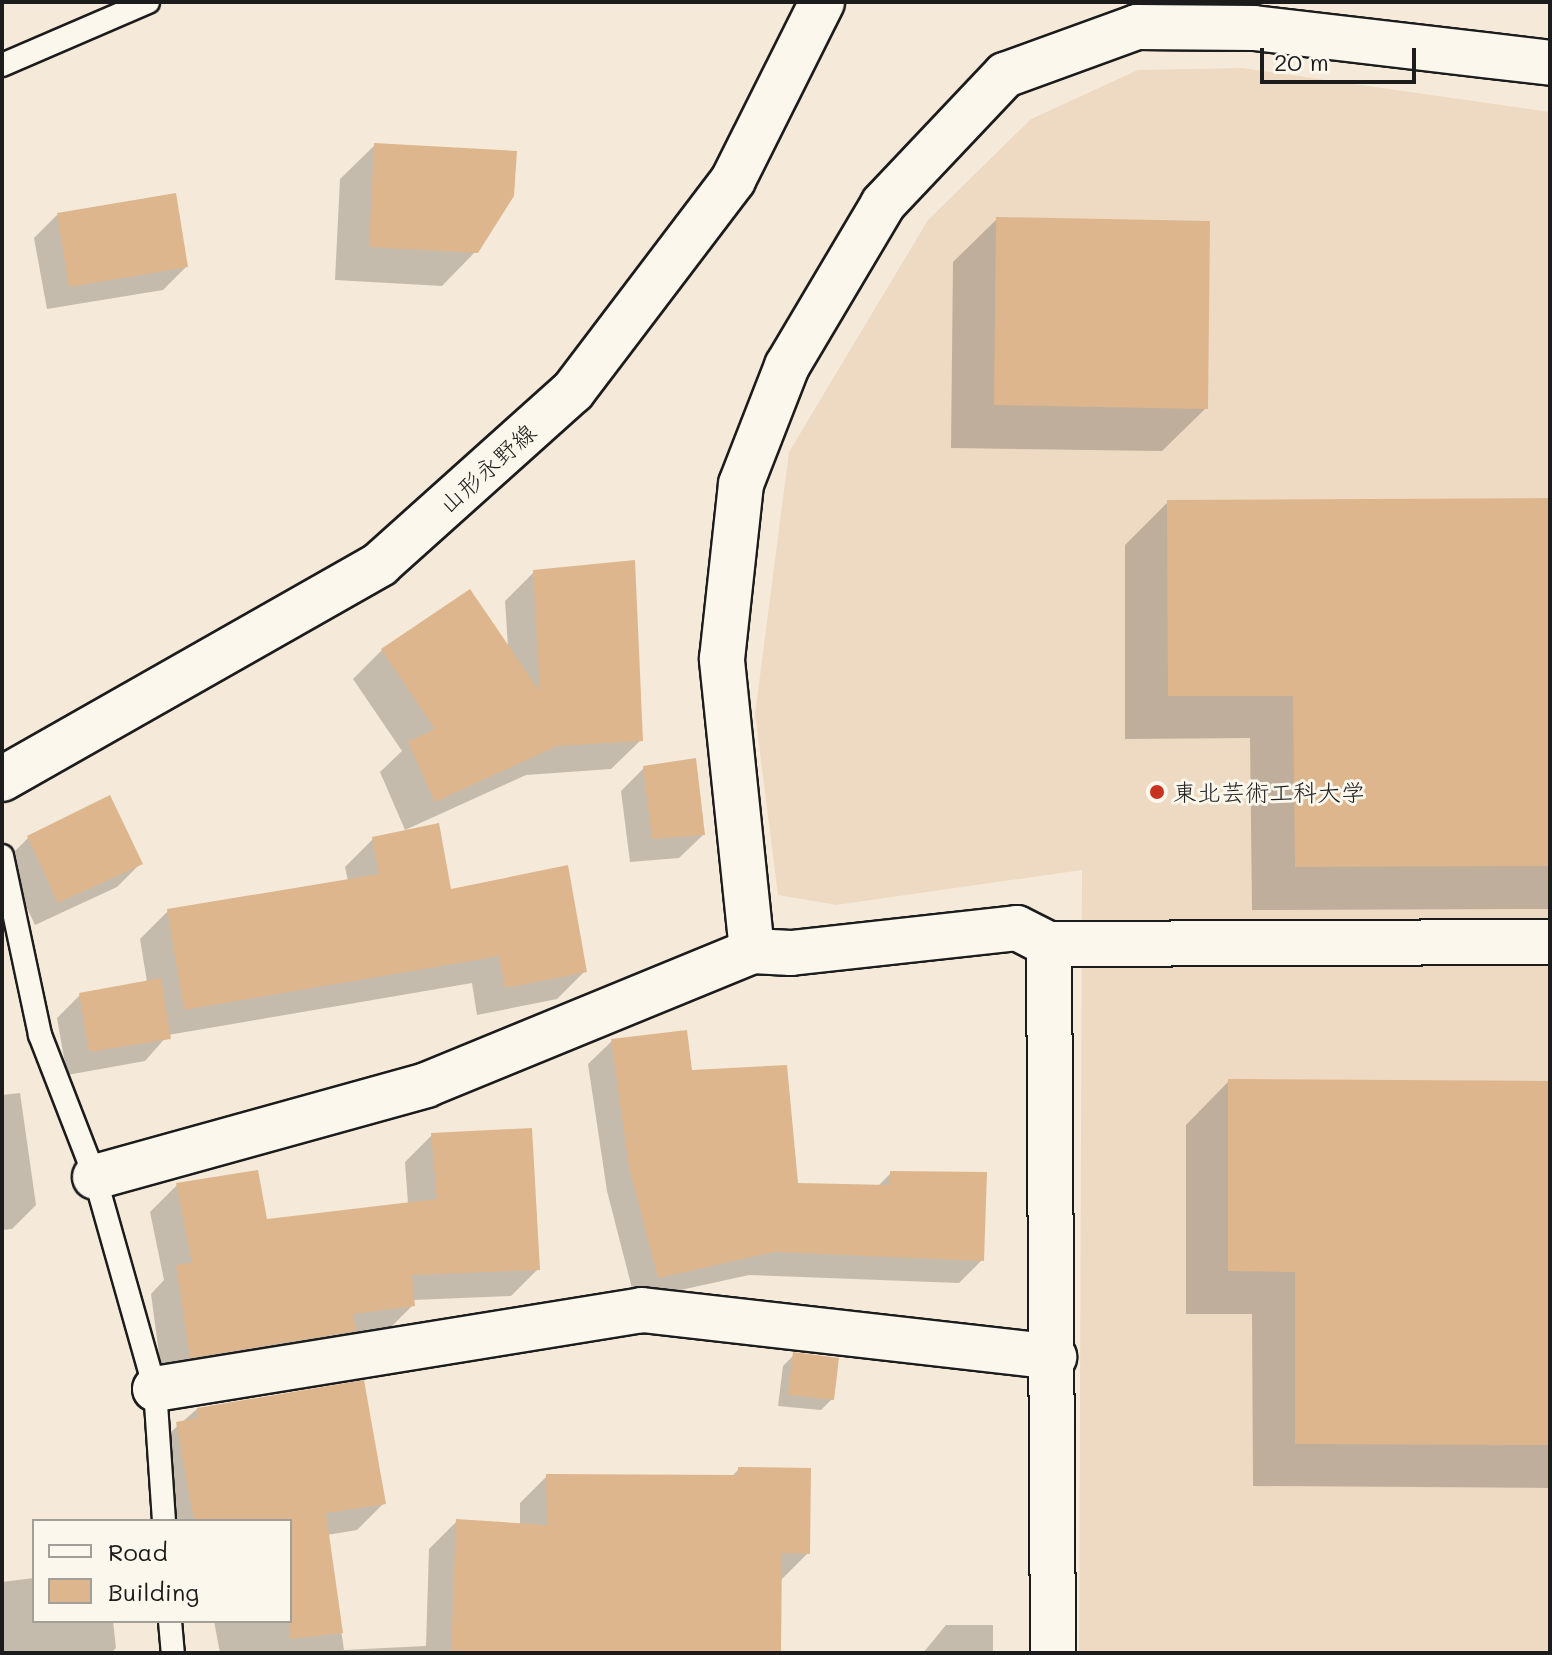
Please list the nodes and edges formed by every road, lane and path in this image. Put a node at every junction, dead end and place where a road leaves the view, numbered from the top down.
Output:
1 (148, 2) edge
2 (822, 2) edge
3 (1550, 63) edge
4 (2, 65) edge
5 (2, 779) edge
6 (2, 856) edge
7 (1550, 942) edge
8 (1049, 944) junction
9 (752, 951) junction
10 (95, 1177) junction
11 (1054, 1357) junction
12 (155, 1389) junction
13 (164, 1519) edge
14 (170, 1623) edge
15 (173, 1653) edge
16 (1053, 1653) edge

1 - 4 lane
2 - 5 street, 山形永野線
3 - 9 street
6 - 10 lane
7 - 8 street
8 - 9 street
8 - 11 street
9 - 10 street
10 - 12 lane
11 - 12 street
11 - 16 street
12 - 13 lane
14 - 15 lane

